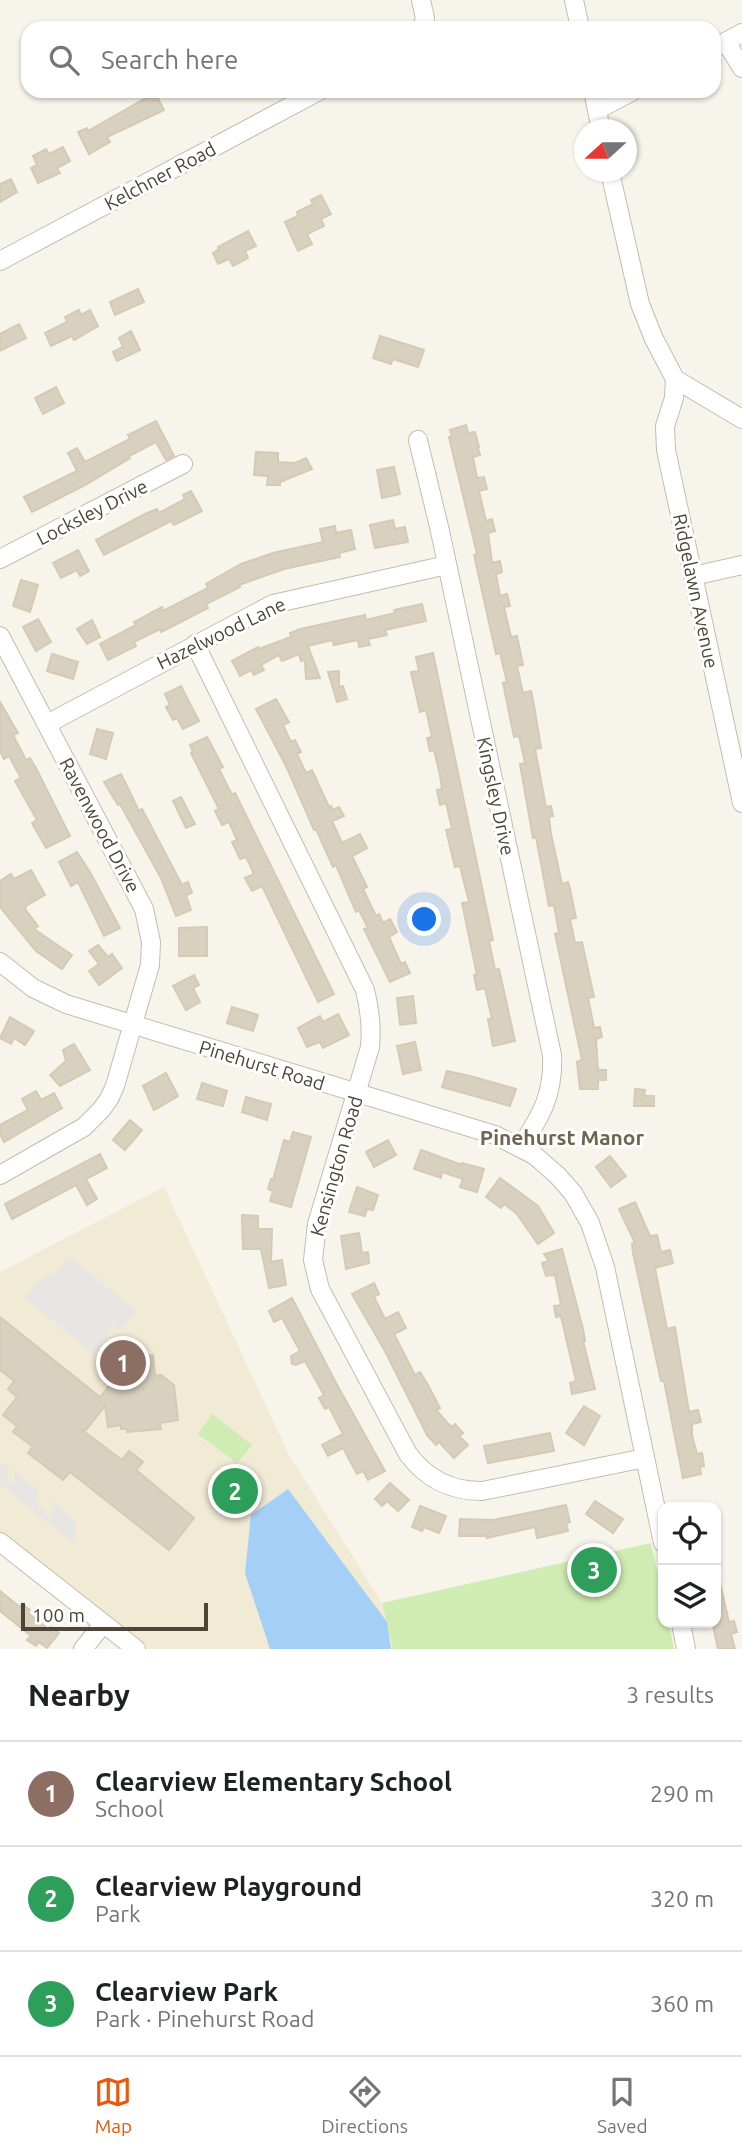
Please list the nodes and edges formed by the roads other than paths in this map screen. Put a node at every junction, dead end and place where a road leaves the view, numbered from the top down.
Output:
1 (421, 0) edge
2 (575, 0) edge
3 (424, 21) edge
4 (579, 21) edge
5 (742, 33) edge
6 (721, 44) edge
7 (721, 46) edge
8 (742, 68) edge
9 (306, 98) edge
10 (594, 98) edge
11 (620, 98) edge
12 (597, 110) junction
13 (599, 119) edge
14 (613, 182) edge
15 (0, 261) edge
16 (675, 379) junction
17 (742, 419) edge
18 (418, 440) dead end
19 (183, 464) dead end
20 (0, 559) edge
21 (447, 565) junction
22 (742, 565) edge
23 (693, 576) junction
24 (0, 636) edge
25 (195, 644) junction
26 (47, 724) junction
27 (742, 801) edge
28 (0, 962) edge
29 (132, 1026) junction
30 (356, 1094) junction
31 (521, 1147) junction
32 (0, 1175) edge
33 (645, 1458) junction
34 (658, 1519) edge
35 (0, 1542) edge
36 (103, 1624) junction
37 (682, 1628) edge
38 (83, 1649) edge
39 (136, 1649) edge
40 (686, 1649) edge

1 - 3 street
2 - 4 street
5 - 6 street
7 - 8 street
9 - 15 street, Kelchner Road
10 - 12 street
11 - 12 street
12 - 13 street
14 - 16 street
16 - 17 street
16 - 23 street, Ridgelawn Avenue
18 - 21 street, Kingsley Drive
19 - 20 street, Locksley Drive
21 - 25 street, Hazelwood Lane
21 - 31 street, Kingsley Drive
22 - 23 street
23 - 27 street, Ridgelawn Avenue
24 - 26 street, Ravenwood Drive
25 - 26 street, Hazelwood Lane
25 - 30 street, Kensington Road
26 - 29 street, Ravenwood Drive
28 - 29 street, Pinehurst Road
29 - 30 street, Pinehurst Road
29 - 32 street, Ravenwood Drive
30 - 31 street, Pinehurst Road
30 - 33 street, Kensington Road
31 - 33 street, Pinehurst Road
33 - 34 street, Pinehurst Road
35 - 36 street
36 - 38 street
36 - 39 street
37 - 40 street

